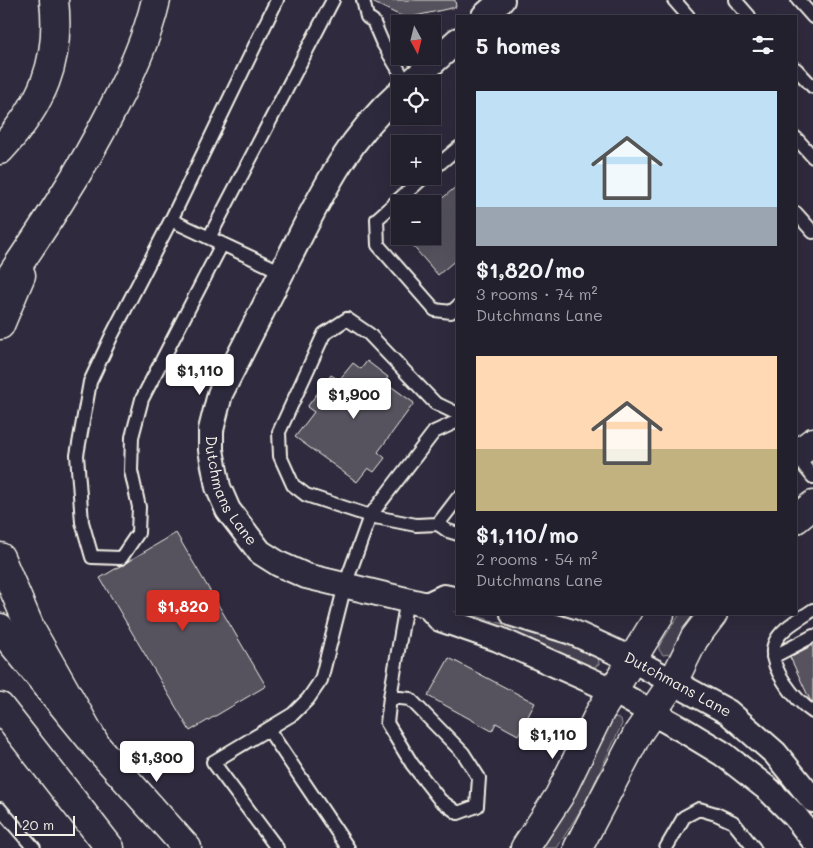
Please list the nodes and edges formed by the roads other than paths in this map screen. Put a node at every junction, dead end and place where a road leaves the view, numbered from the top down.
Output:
1 (54, 0) edge
2 (156, 0) edge
3 (276, 0) edge
4 (333, 0) edge
5 (362, 0) edge
6 (371, 0) edge
7 (502, 0) edge
8 (674, 0) edge
9 (735, 0) edge
10 (798, 0) edge
11 (485, 15) edge
12 (687, 15) edge
13 (748, 15) edge
14 (813, 17) edge
15 (373, 21) junction
16 (456, 42) edge
17 (797, 70) edge
18 (402, 75) edge
19 (418, 75) edge
20 (813, 87) edge
21 (391, 101) edge
22 (797, 139) edge
23 (0, 150) edge
24 (456, 150) edge
25 (813, 157) edge
26 (441, 162) edge
27 (415, 185) edge
28 (797, 214) edge
29 (171, 220) junction
30 (813, 232) edge
31 (40, 233) junction
32 (209, 238) junction
33 (222, 244) junction
34 (282, 272) junction
35 (0, 292) edge
36 (456, 308) edge
37 (0, 325) edge
38 (456, 413) edge
39 (456, 422) edge
40 (813, 442) edge
41 (797, 455) edge
42 (797, 457) edge
43 (813, 477) edge
44 (456, 501) edge
45 (813, 505) edge
46 (370, 516) junction
47 (797, 518) edge
48 (438, 524) junction
49 (456, 533) edge
50 (0, 557) edge
51 (345, 584) junction
52 (456, 600) edge
53 (417, 602) junction
54 (813, 610) edge
55 (659, 615) edge
56 (713, 615) edge
57 (525, 616) edge
58 (0, 628) edge
59 (813, 636) edge
60 (773, 657) junction
61 (631, 659) junction
62 (673, 682) junction
63 (612, 690) junction
64 (390, 697) junction
65 (0, 707) edge
66 (813, 712) edge
67 (653, 713) junction
68 (268, 729) junction
69 (97, 747) junction
70 (813, 800) edge
71 (0, 809) edge
72 (813, 839) edge
73 (34, 848) edge
74 (110, 848) edge
75 (186, 848) edge
76 (277, 848) edge
77 (348, 848) edge
78 (525, 848) edge
79 (578, 848) edge
80 (666, 848) edge
81 (754, 848) edge

1 - 23 main road
2 - 31 main road
3 - 29 lane
4 - 32 lane
5 - 15 lane
6 - 15 lane
7 - 11 street
8 - 12 lane
9 - 13 lane
10 - 14 lane
15 - 18 lane
16 - 19 street
17 - 20 lane
21 - 34 street, Dutchmans Lane
22 - 25 lane
24 - 26 lane
27 - 36 lane
28 - 30 lane
29 - 32 lane
29 - 33 lane
31 - 35 main road
31 - 37 main road
32 - 33 lane
33 - 34 lane
34 - 51 street, Dutchmans Lane
38 - 46 lane
39 - 46 lane
40 - 41 main road
42 - 43 lane
44 - 48 lane
45 - 47 main road
46 - 48 lane
46 - 51 lane
48 - 49 lane
50 - 69 main road
51 - 53 street, Dutchmans Lane
51 - 68 lane
52 - 53 street, Dutchmans Lane
53 - 63 street, Dutchmans Lane
53 - 64 lane
54 - 60 lane
55 - 61 main road
56 - 62 main road
57 - 61 street, Dutchmans Lane
58 - 69 main road
59 - 60 lane
60 - 66 lane
61 - 62 street, Dutchmans Lane
61 - 63 main road
62 - 67 main road
62 - 70 street, Dutchmans Lane
63 - 67 street, Dutchmans Lane
63 - 78 main road
64 - 64 lane
65 - 74 main road
67 - 72 street, Dutchmans Lane
67 - 79 main road
68 - 76 lane
68 - 77 lane
69 - 75 main road
71 - 73 lane
80 - 81 lane

